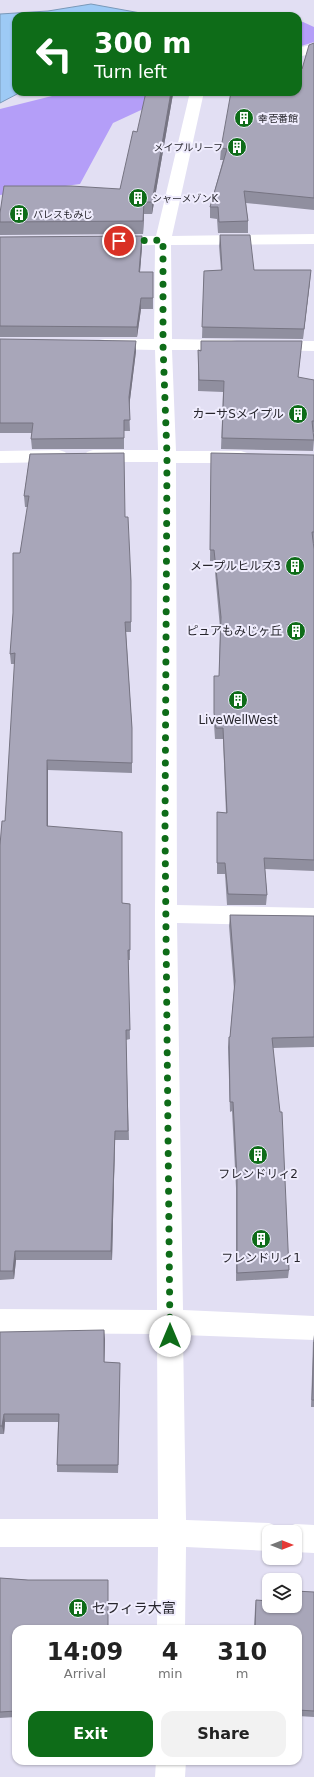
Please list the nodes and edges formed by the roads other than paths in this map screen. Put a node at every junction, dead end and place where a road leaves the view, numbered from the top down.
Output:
1 (314, 48) edge
2 (302, 52) edge
3 (196, 96) edge
4 (314, 239) edge
5 (163, 240) junction
6 (93, 241) edge
7 (91, 344) edge
8 (163, 345) junction
9 (314, 346) edge
10 (0, 456) edge
11 (167, 456) junction
12 (260, 458) edge
13 (166, 914) junction
14 (314, 917) edge
15 (0, 1321) edge
16 (170, 1322) junction
17 (314, 1328) edge
18 (0, 1533) edge
19 (172, 1533) junction
20 (262, 1537) edge
21 (302, 1538) edge
22 (314, 1539) edge
23 (171, 1625) edge
24 (171, 1765) edge
25 (170, 1777) edge

1 - 2 street
3 - 5 street
4 - 5 street
5 - 6 street
5 - 8 street
7 - 8 street
8 - 9 street
8 - 11 street
10 - 11 street
11 - 12 street
11 - 13 street
13 - 14 street
13 - 16 street
15 - 16 street
16 - 17 street
16 - 19 street
18 - 19 street
19 - 20 street
19 - 23 street
21 - 22 street
24 - 25 street

